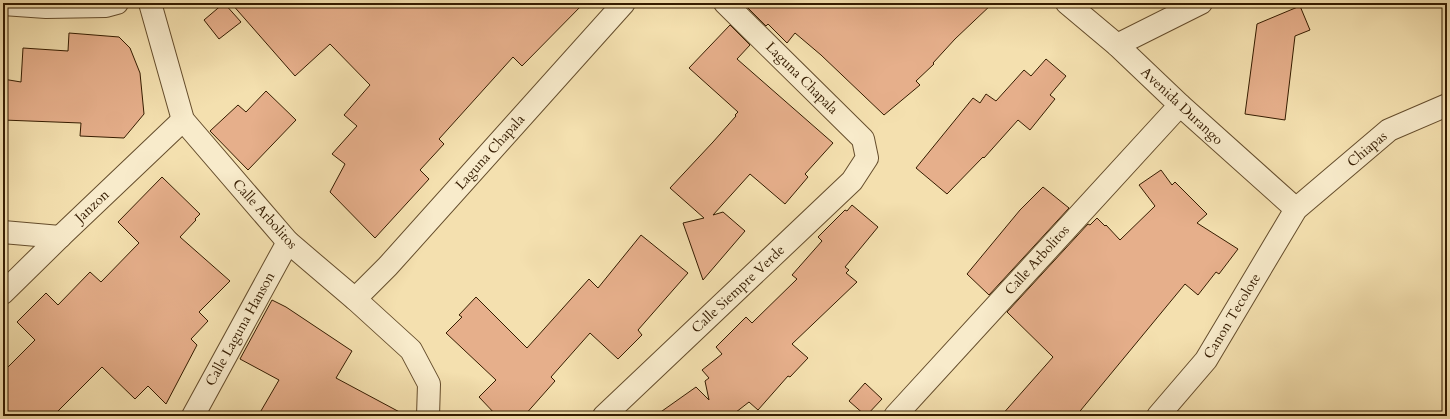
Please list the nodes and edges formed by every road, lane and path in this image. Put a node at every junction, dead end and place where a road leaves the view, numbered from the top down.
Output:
1 (117, 3) edge
2 (150, 3) edge
3 (624, 3) edge
4 (725, 3) edge
5 (1067, 3) edge
6 (1201, 3) edge
7 (3, 4) edge
8 (1117, 45) junction
9 (1180, 105) junction
10 (1447, 105) edge
11 (183, 120) junction
12 (867, 158) joint
13 (1296, 209) junction
14 (3, 232) edge
15 (60, 237) junction
16 (288, 242) junction
17 (3, 293) edge
18 (355, 299) junction
19 (193, 416) edge
20 (428, 416) edge
21 (604, 416) edge
22 (895, 416) edge
23 (1158, 416) edge

1 - 7 street
2 - 11 street, Calle Arbolitos
3 - 18 street, Laguna Chapala
4 - 12 street, Laguna Chapala
5 - 8 street, Avenida Durango
6 - 8 street
8 - 9 street, Avenida Durango
9 - 13 street, Avenida Durango
9 - 22 street, Calle Arbolitos
10 - 13 street, Chiapas
11 - 15 street, Janzon
11 - 16 street, Calle Arbolitos
12 - 21 street, Calle Siempre Verde
13 - 23 street, Canon Tecolote
14 - 15 street
15 - 17 street, Janzon
16 - 18 street, Calle Arbolitos
16 - 19 street, Calle Laguna Hanson
18 - 20 street, Calle Arbolitos

